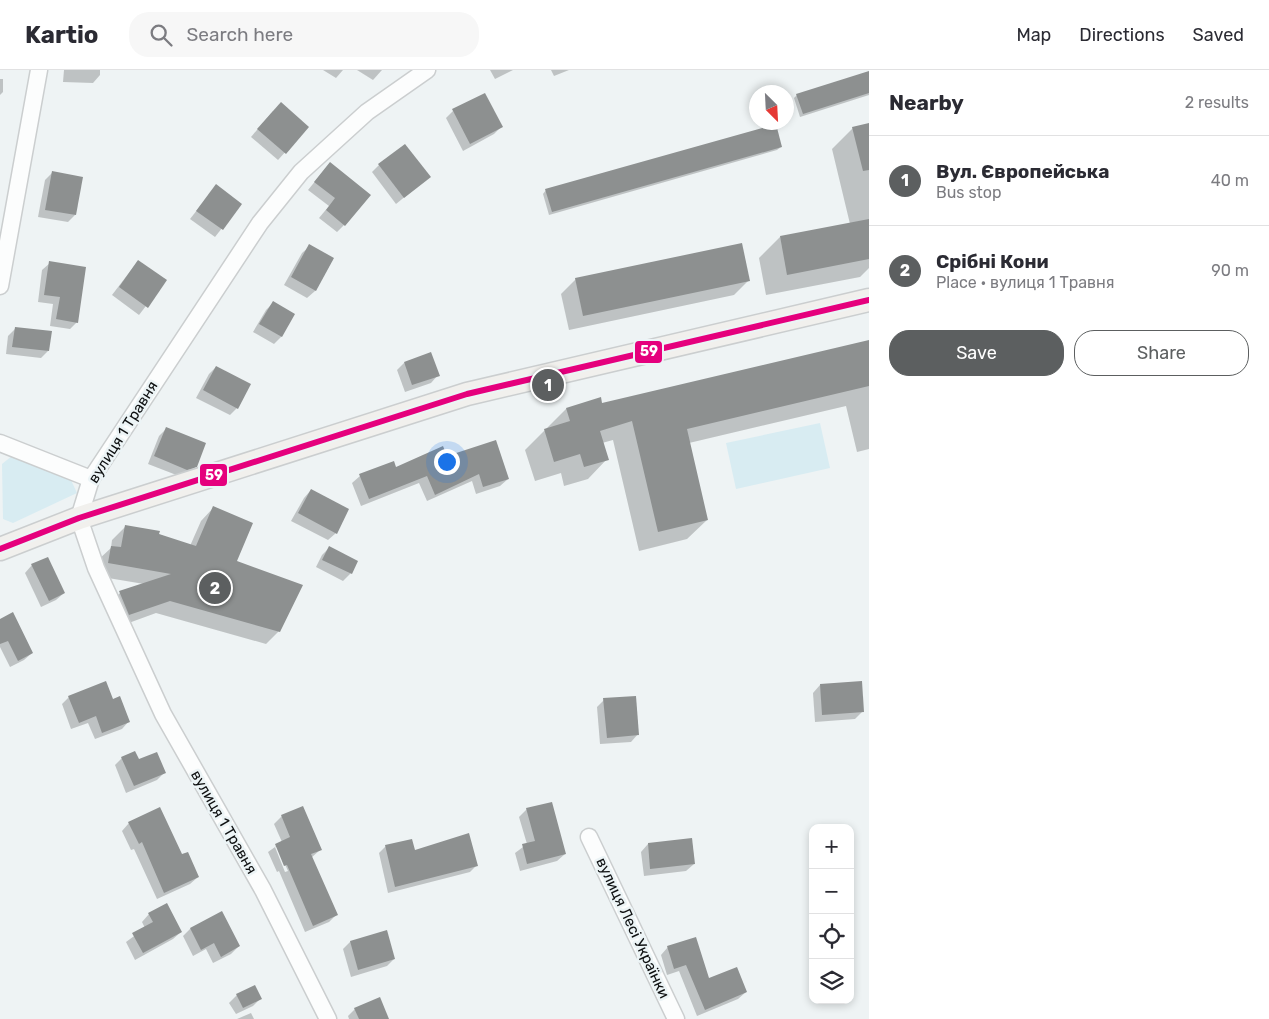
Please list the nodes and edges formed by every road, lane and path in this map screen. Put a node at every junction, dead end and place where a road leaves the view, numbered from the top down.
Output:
1 (39, 70) edge
2 (427, 70) edge
3 (0, 286) edge
4 (869, 300) edge
5 (0, 443) edge
6 (91, 479) junction
7 (79, 518) junction
8 (0, 549) edge
9 (589, 836) dead end
10 (328, 1019) edge
11 (676, 1019) edge

1 - 3 street
2 - 6 street, вулиця 1 Травня
4 - 7 street
5 - 6 street
6 - 7 street, вулиця 1 Травня
7 - 8 street
7 - 10 street, вулиця 1 Травня
9 - 11 street, вулиця Лесі Українки

